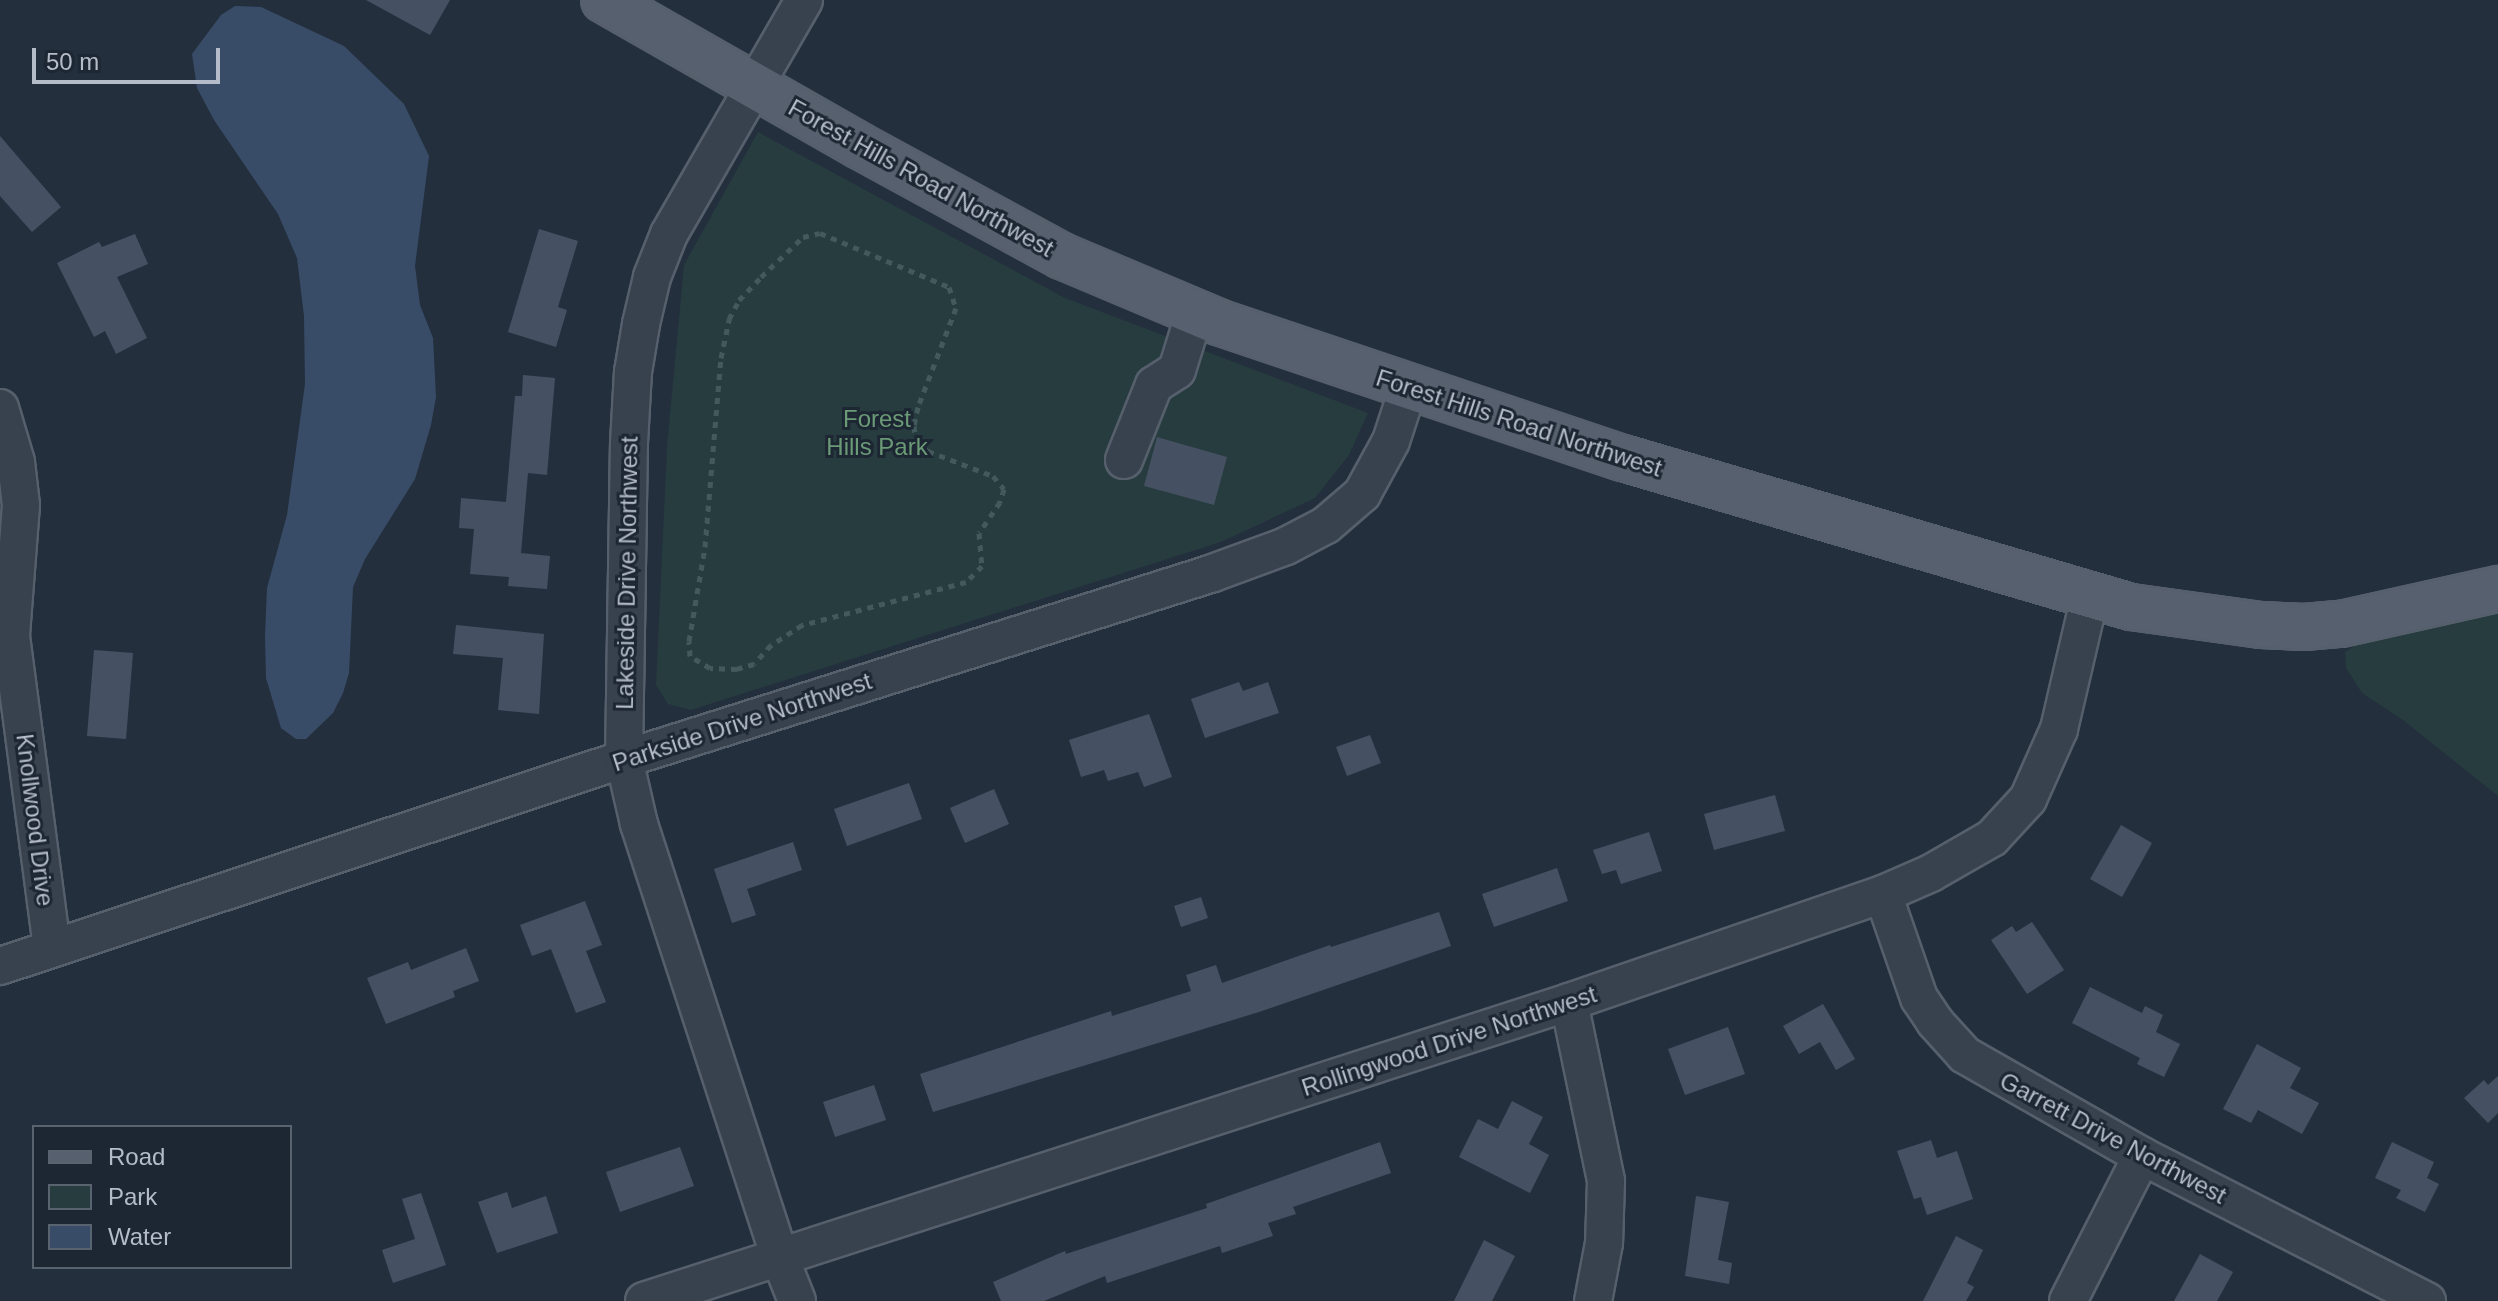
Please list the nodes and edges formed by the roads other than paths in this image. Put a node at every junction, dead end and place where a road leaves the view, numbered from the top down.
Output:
1 (604, 0) edge
2 (804, 0) edge
3 (756, 86) junction
4 (1195, 312) junction
5 (1408, 389) junction
6 (0, 408) edge
7 (1124, 460) dead end
8 (2498, 589) edge
9 (2090, 596) junction
10 (6, 636) edge
11 (624, 759) junction
12 (1883, 894) junction
13 (52, 948) junction
14 (0, 966) edge
15 (1569, 1002) junction
16 (2142, 1156) junction
17 (780, 1258) junction
18 (644, 1301) edge
19 (797, 1301) edge
20 (1593, 1301) edge
21 (2068, 1301) edge
22 (2427, 1301) edge

1 - 3 main road, Forest Hills Road Northwest
2 - 3 street, Lakeside Drive Northwest
3 - 4 main road, Forest Hills Road Northwest
3 - 11 street, Lakeside Drive Northwest
4 - 5 main road, Forest Hills Road Northwest
4 - 7 street
5 - 9 main road, Forest Hills Road Northwest
5 - 11 street, Parkside Drive Northwest
6 - 10 street, Knollwood Drive
8 - 9 main road, Forest Hills Road Northwest
9 - 12 street, Rollingwood Drive Northwest
10 - 13 street, Knollwood Drive
11 - 13 street, Parkside Drive Northwest
11 - 17 street, Lakeside Drive Northwest
12 - 15 street, Rollingwood Drive Northwest
12 - 16 street, Garrett Drive Northwest
13 - 14 street, Parkside Drive Northwest
15 - 17 street, Rollingwood Drive Northwest
15 - 20 street
16 - 21 street
16 - 22 street, Garrett Drive Northwest
17 - 18 street, Rollingwood Drive Northwest
17 - 19 street, Lakeside Drive Northwest

